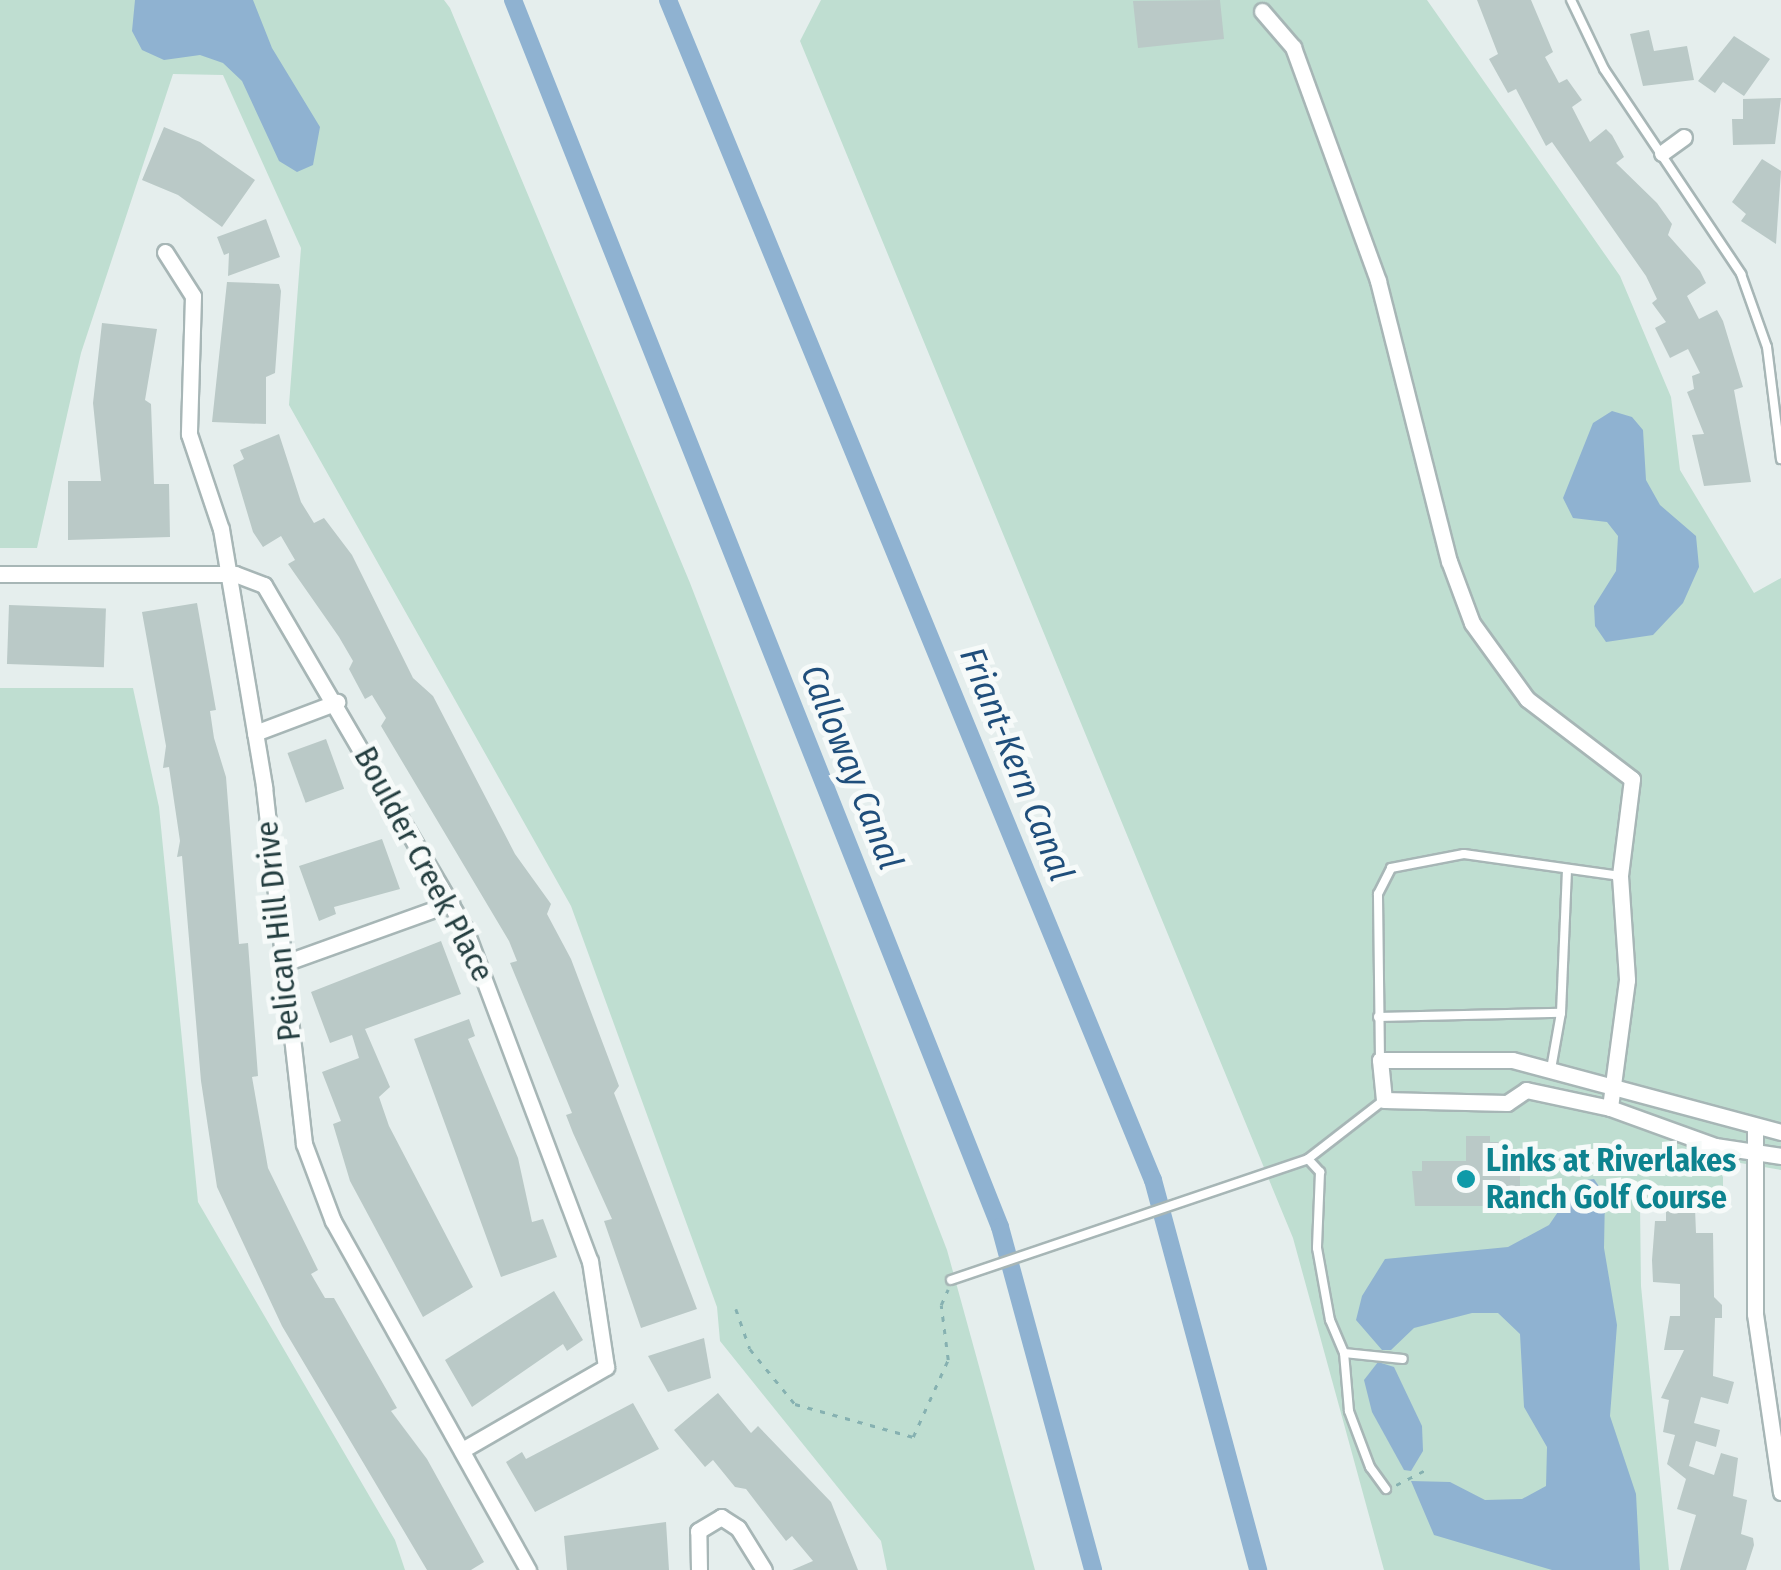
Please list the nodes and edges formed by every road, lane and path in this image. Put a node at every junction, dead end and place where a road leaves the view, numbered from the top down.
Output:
1 (1570, 0) edge
2 (1262, 11) dead end
3 (1684, 138) dead end
4 (1662, 153) junction
5 (165, 252) dead end
6 (1781, 459) edge
7 (0, 574) edge
8 (229, 574) junction
9 (337, 702) junction
10 (255, 733) junction
11 (1566, 872) junction
12 (1620, 876) junction
13 (451, 903) junction
14 (282, 964) junction
15 (1561, 1013) junction
16 (1378, 1018) junction
17 (1380, 1060) junction
18 (1528, 1064) junction
19 (1551, 1069) junction
20 (1614, 1084) junction
21 (1526, 1090) junction
22 (1384, 1100) junction
23 (1610, 1108) junction
24 (1755, 1128) junction
25 (1781, 1132) edge
26 (1754, 1154) junction
27 (1781, 1156) edge
28 (1308, 1159) junction
29 (952, 1280) joint
30 (736, 1309) dead end
31 (1344, 1354) junction
32 (1403, 1359) dead end
33 (464, 1449) junction
34 (1426, 1470) dead end
35 (1386, 1490) joint
36 (1781, 1492) edge
37 (528, 1570) edge
38 (700, 1570) edge
39 (764, 1570) edge

1 - 4 lane
2 - 12 street
3 - 4 street
4 - 6 lane
5 - 8 street, Pelican Hill Drive
7 - 8 street
8 - 9 street, Boulder Creek Place
8 - 10 street, Pelican Hill Drive
9 - 10 street
9 - 13 street, Boulder Creek Place
10 - 14 street, Pelican Hill Drive
11 - 12 lane
11 - 15 lane
11 - 16 lane
12 - 20 street
13 - 14 street
13 - 33 street, Boulder Creek Place
14 - 33 street, Pelican Hill Drive
15 - 16 lane
15 - 19 lane
16 - 17 lane
17 - 18 street
17 - 22 street
18 - 19 street
18 - 21 street
19 - 20 street
20 - 23 street
20 - 24 street
21 - 22 street
21 - 23 street
22 - 28 lane
23 - 26 street
24 - 25 street
24 - 26 street
26 - 27 street
26 - 36 street
28 - 29 lane
28 - 31 lane
29 - 30 path
31 - 32 lane
31 - 35 lane
33 - 37 street, Pelican Hill Drive
34 - 35 path
38 - 39 street

